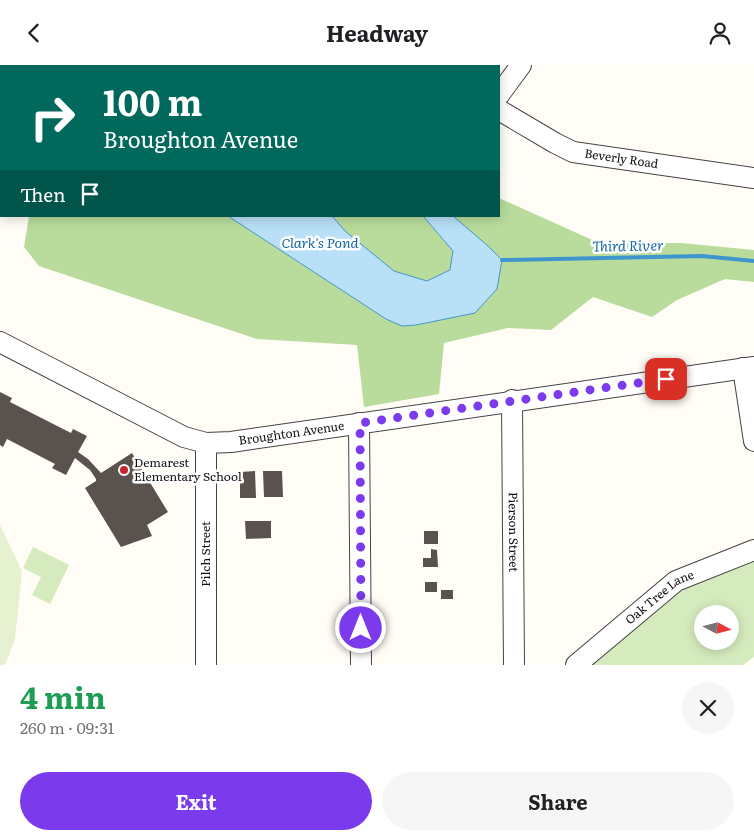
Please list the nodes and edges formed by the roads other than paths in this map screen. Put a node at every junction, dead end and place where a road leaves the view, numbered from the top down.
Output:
1 (521, 65) edge
2 (500, 94) edge
3 (500, 111) edge
4 (754, 178) edge
5 (0, 342) edge
6 (749, 367) edge
7 (512, 400) junction
8 (360, 423) junction
9 (754, 441) edge
10 (206, 443) junction
11 (754, 550) edge
12 (206, 665) edge
13 (361, 665) edge
14 (514, 665) edge
15 (576, 665) edge

1 - 2 street
3 - 4 street, Beverly Road
5 - 10 street, Broughton Avenue
6 - 7 street, Broughton Avenue
6 - 9 street
7 - 8 street, Broughton Avenue
7 - 14 street, Pierson Street
8 - 10 street, Broughton Avenue
8 - 13 street
10 - 12 street, Pilch Street
11 - 15 street, Oak Tree Lane

